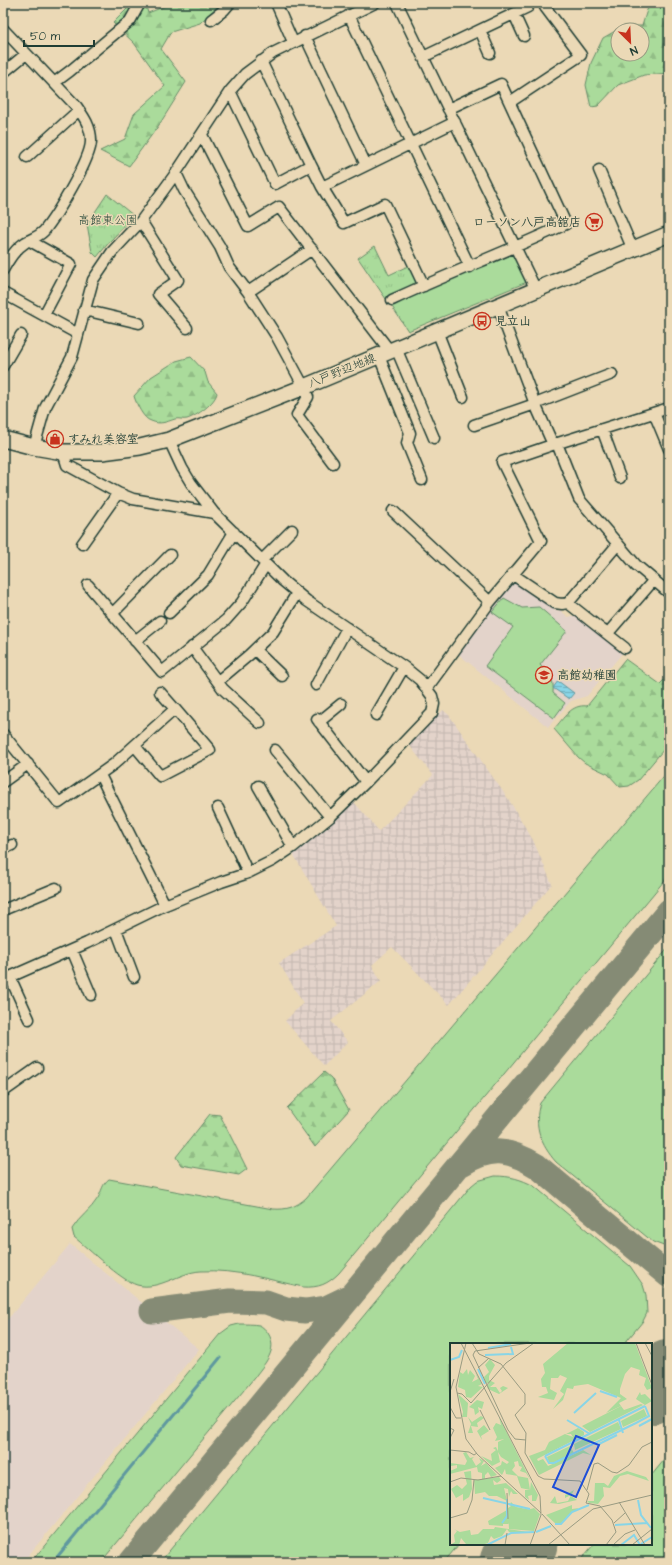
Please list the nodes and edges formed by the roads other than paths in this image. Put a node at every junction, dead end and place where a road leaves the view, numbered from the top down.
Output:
1 (140, 3) edge
2 (230, 3) edge
3 (276, 3) edge
4 (374, 3) edge
5 (546, 3) edge
6 (399, 4) edge
7 (528, 7) dead end
8 (514, 14) junction
9 (349, 15) junction
10 (211, 20) dead end
11 (3, 29) edge
12 (480, 30) junction
13 (305, 36) junction
14 (524, 36) dead end
15 (293, 42) junction
16 (490, 53) dead end
17 (26, 54) junction
18 (423, 57) junction
19 (261, 61) junction
20 (3, 73) edge
21 (54, 83) junction
22 (230, 91) junction
23 (510, 102) junction
24 (448, 109) junction
25 (79, 110) junction
26 (455, 122) junction
27 (202, 135) junction
28 (410, 144) junction
29 (27, 157) dead end
30 (311, 165) junction
31 (366, 165) junction
32 (599, 170) dead end
33 (176, 174) junction
34 (322, 187) junction
35 (141, 221) junction
36 (669, 234) edge
37 (30, 240) junction
38 (515, 248) junction
39 (312, 249) junction
40 (633, 250) junction
41 (470, 267) junction
42 (3, 270) edge
43 (424, 286) junction
44 (536, 290) junction
45 (248, 292) junction
46 (3, 293) edge
47 (392, 300) dead end
48 (498, 306) junction
49 (84, 310) junction
50 (44, 315) junction
51 (139, 323) dead end
52 (187, 328) dead end
53 (437, 331) junction
54 (78, 334) junction
55 (21, 335) dead end
56 (388, 352) junction
57 (3, 366) edge
58 (612, 374) dead end
59 (304, 387) junction
60 (463, 397) dead end
61 (535, 404) junction
62 (669, 408) edge
63 (654, 413) junction
64 (474, 425) dead end
65 (602, 429) junction
66 (434, 438) dead end
67 (3, 439) edge
68 (169, 440) junction
69 (555, 444) junction
70 (34, 447) junction
71 (669, 449) edge
72 (63, 452) junction
73 (333, 463) dead end
74 (620, 478) dead end
75 (422, 480) dead end
76 (118, 493) junction
77 (393, 511) dead end
78 (214, 513) junction
79 (292, 530) dead end
80 (234, 532) junction
81 (82, 544) dead end
82 (618, 544) junction
83 (170, 555) dead end
84 (264, 562) junction
85 (512, 574) junction
86 (653, 581) junction
87 (88, 585) dead end
88 (297, 592) junction
89 (669, 593) edge
90 (490, 602) junction
91 (568, 603) junction
92 (169, 613) dead end
93 (112, 614) junction
94 (160, 621) dead end
95 (346, 628) junction
96 (608, 633) junction
97 (135, 641) junction
98 (192, 647) junction
99 (625, 648) dead end
100 (255, 650) junction
101 (404, 667) junction
102 (282, 676) dead end
103 (218, 681) junction
104 (316, 685) dead end
105 (427, 688) junction
106 (160, 692) dead end
107 (340, 704) dead end
108 (175, 710) junction
109 (376, 715) dead end
110 (260, 723) dead end
111 (3, 734) edge
112 (135, 746) junction
113 (275, 750) dead end
114 (28, 764) junction
115 (100, 775) junction
116 (3, 782) edge
117 (366, 782) junction
118 (258, 786) dead end
119 (218, 808) dead end
120 (330, 817) junction
121 (292, 847) junction
122 (248, 873) junction
123 (56, 888) dead end
124 (165, 905) junction
125 (3, 910) edge
126 (116, 929) junction
127 (72, 950) junction
128 (134, 977) dead end
129 (6, 978) edge
130 (91, 995) dead end
131 (29, 1019) dead end
132 (37, 1068) dead end
133 (3, 1092) edge

1 - 21 street
2 - 10 street
3 - 15 street
4 - 9 street
5 - 23 street
6 - 18 street
7 - 8 street
8 - 12 street
8 - 14 street
9 - 13 street
9 - 28 street
11 - 17 street
12 - 16 street
12 - 18 street
13 - 15 street
13 - 31 street
15 - 19 street
17 - 20 street
17 - 21 street
18 - 24 street
19 - 22 street
19 - 30 street
21 - 25 street
22 - 27 street
22 - 30 street
23 - 24 street
23 - 38 street
24 - 26 street
25 - 29 street
25 - 37 street
26 - 28 street
26 - 38 street
27 - 33 street
27 - 39 street
28 - 31 street
28 - 41 street
30 - 34 street
31 - 34 street
32 - 40 street
33 - 35 street
33 - 45 street
34 - 43 street
35 - 49 street
35 - 52 street
36 - 40 main road, 八戸野辺地線
37 - 42 street
37 - 50 street
38 - 41 street
38 - 44 street
39 - 45 street
39 - 56 street
40 - 44 main road, 八戸野辺地線
41 - 43 street
43 - 47 street
44 - 48 main road, 八戸野辺地線
45 - 59 street
46 - 50 street
48 - 53 main road, 八戸野辺地線
48 - 61 street
49 - 51 street
49 - 54 street
50 - 54 street
53 - 56 main road, 八戸野辺地線
53 - 60 street
54 - 70 street
55 - 57 street
56 - 59 main road, 八戸野辺地線
56 - 66 street
56 - 75 street
58 - 61 street
59 - 68 main road, 八戸野辺地線
59 - 73 street
61 - 64 street
61 - 69 street
62 - 63 street
63 - 65 street
63 - 71 street
65 - 69 street
65 - 74 street
67 - 70 main road, 八戸野辺地線
68 - 72 main road, 八戸野辺地線
68 - 78 street
69 - 82 street
69 - 85 street
70 - 72 main road, 八戸野辺地線
72 - 76 street
76 - 78 street
76 - 81 street
77 - 90 street
78 - 80 street
79 - 84 street
80 - 84 street
80 - 92 street
82 - 86 street
82 - 91 street
83 - 93 street
84 - 88 street
84 - 98 street
85 - 90 street
85 - 91 street
86 - 89 street
86 - 96 street
87 - 93 street
88 - 95 street
88 - 100 street
90 - 105 street
91 - 96 street
93 - 97 street
94 - 97 street
95 - 101 street
95 - 104 street
96 - 99 street
97 - 98 street
98 - 103 street
100 - 102 street
100 - 103 street
101 - 105 street
101 - 109 street
103 - 110 street
105 - 117 street
106 - 108 street
107 - 117 street
108 - 112 street
108 - 112 street
111 - 114 street
112 - 115 street
113 - 120 street
114 - 115 street
114 - 116 street
115 - 124 street
117 - 120 street
118 - 121 street
119 - 122 street
120 - 121 street
121 - 122 street
122 - 124 street
123 - 125 street
124 - 126 street
126 - 127 street
126 - 128 street
127 - 129 street
127 - 130 street
129 - 131 street
132 - 133 street

